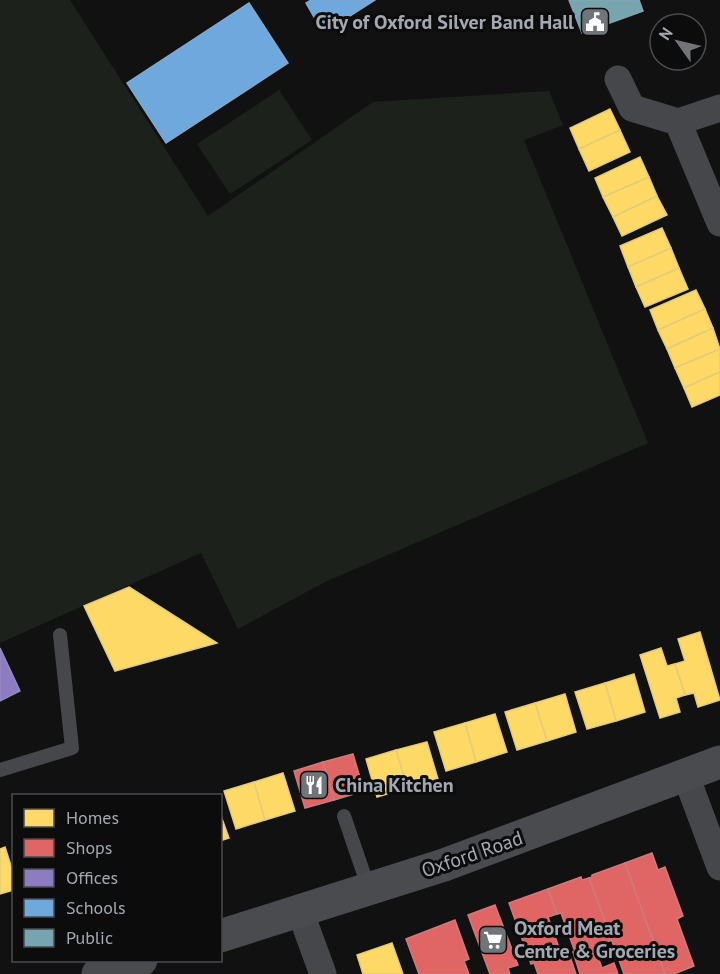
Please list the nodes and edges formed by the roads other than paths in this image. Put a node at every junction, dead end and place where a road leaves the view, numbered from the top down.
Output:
1 (618, 79) dead end
2 (720, 108) edge
3 (678, 122) junction
4 (720, 223) edge
5 (60, 635) dead end
6 (720, 762) edge
7 (0, 770) edge
8 (686, 776) junction
9 (344, 816) dead end
10 (720, 867) edge
11 (369, 889) junction
12 (300, 910) junction
13 (222, 935) edge
14 (135, 962) edge
15 (98, 974) edge
16 (322, 974) edge

1 - 3 street
2 - 3 street
3 - 4 street
5 - 7 lane
6 - 8 main road, Oxford Road
8 - 10 street
8 - 11 main road, Oxford Road
9 - 11 lane
11 - 12 main road, Oxford Road
12 - 13 main road, Oxford Road
12 - 16 street
14 - 15 main road

